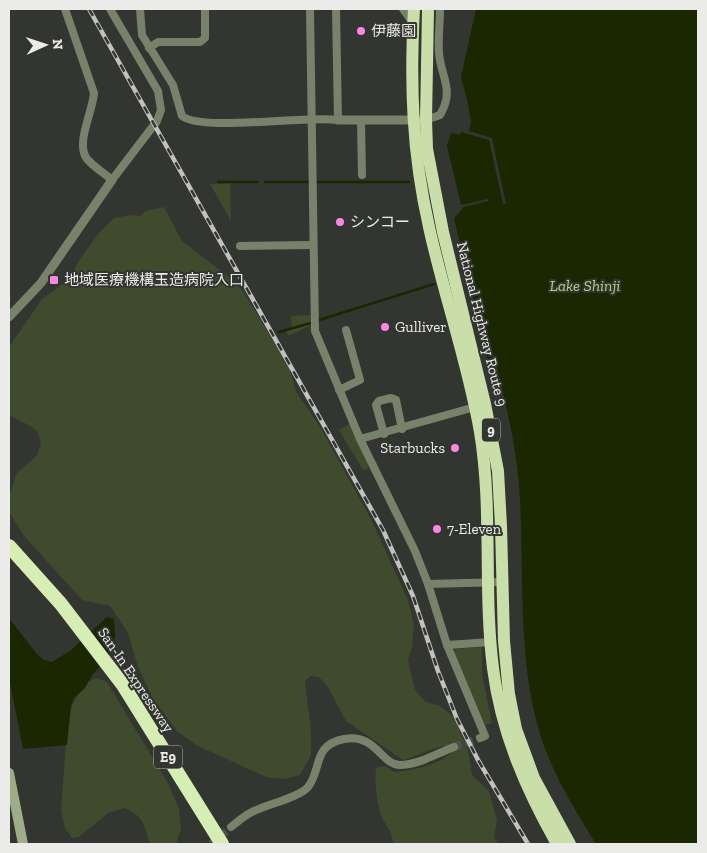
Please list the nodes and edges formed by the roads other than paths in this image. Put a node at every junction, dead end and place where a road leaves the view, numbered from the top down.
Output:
1 (64, 9) edge
2 (110, 9) edge
3 (140, 9) edge
4 (205, 9) edge
5 (310, 9) edge
6 (336, 9) edge
7 (403, 9) edge
8 (414, 9) edge
9 (428, 9) edge
10 (440, 9) edge
11 (414, 23) junction
12 (149, 48) junction
13 (312, 120) junction
14 (338, 120) junction
15 (412, 120) junction
16 (426, 120) junction
17 (362, 121) junction
18 (362, 175) dead end
19 (112, 180) junction
20 (312, 244) junction
21 (240, 246) dead end
22 (9, 317) edge
23 (346, 330) dead end
24 (339, 390) junction
25 (475, 407) junction
26 (402, 429) junction
27 (384, 434) junction
28 (360, 440) junction
29 (9, 546) edge
30 (9, 553) edge
31 (490, 582) junction
32 (503, 582) junction
33 (428, 584) junction
34 (74, 623) junction
35 (491, 642) junction
36 (447, 645) junction
37 (480, 738) dead end
38 (454, 747) tunnel mouth
39 (9, 772) edge
40 (231, 827) tunnel mouth
41 (212, 838) edge
42 (23, 844) edge
43 (222, 844) edge
44 (229, 844) edge
45 (558, 844) edge
46 (570, 844) edge

1 - 19 street
2 - 19 street
3 - 12 street
4 - 12 street
5 - 13 street
6 - 14 street
7 - 11 street
8 - 11 highway, National Highway Route 9 / 9
9 - 16 highway, National Highway Route 9 / 9
10 - 16 street
11 - 15 highway, National Highway Route 9 / 9
12 - 13 street
13 - 14 street
13 - 20 street
14 - 17 street
15 - 16 street
15 - 17 street
15 - 25 highway, National Highway Route 9 / 9
16 - 32 highway, National Highway Route 9 / 9
17 - 18 street
19 - 22 street
20 - 21 street
20 - 24 street
23 - 24 street
24 - 28 street
25 - 26 street
25 - 31 highway, National Highway Route 9 / 9
26 - 27 street
26 - 27 street
27 - 28 street
28 - 33 street
29 - 34 highway, San-In Expressway / E9
30 - 34 highway, San-In Expressway / E9
31 - 32 street
31 - 33 street
31 - 35 highway, National Highway Route 9 / 9
32 - 46 highway, National Highway Route 9 / 9
33 - 36 street
34 - 41 highway, San-In Expressway / E9
35 - 36 street
35 - 45 highway, National Highway Route 9 / 9
36 - 37 street
38 - 40 street
39 - 42 main road
41 - 43 highway, San-In Expressway / E9
41 - 44 highway, E9

